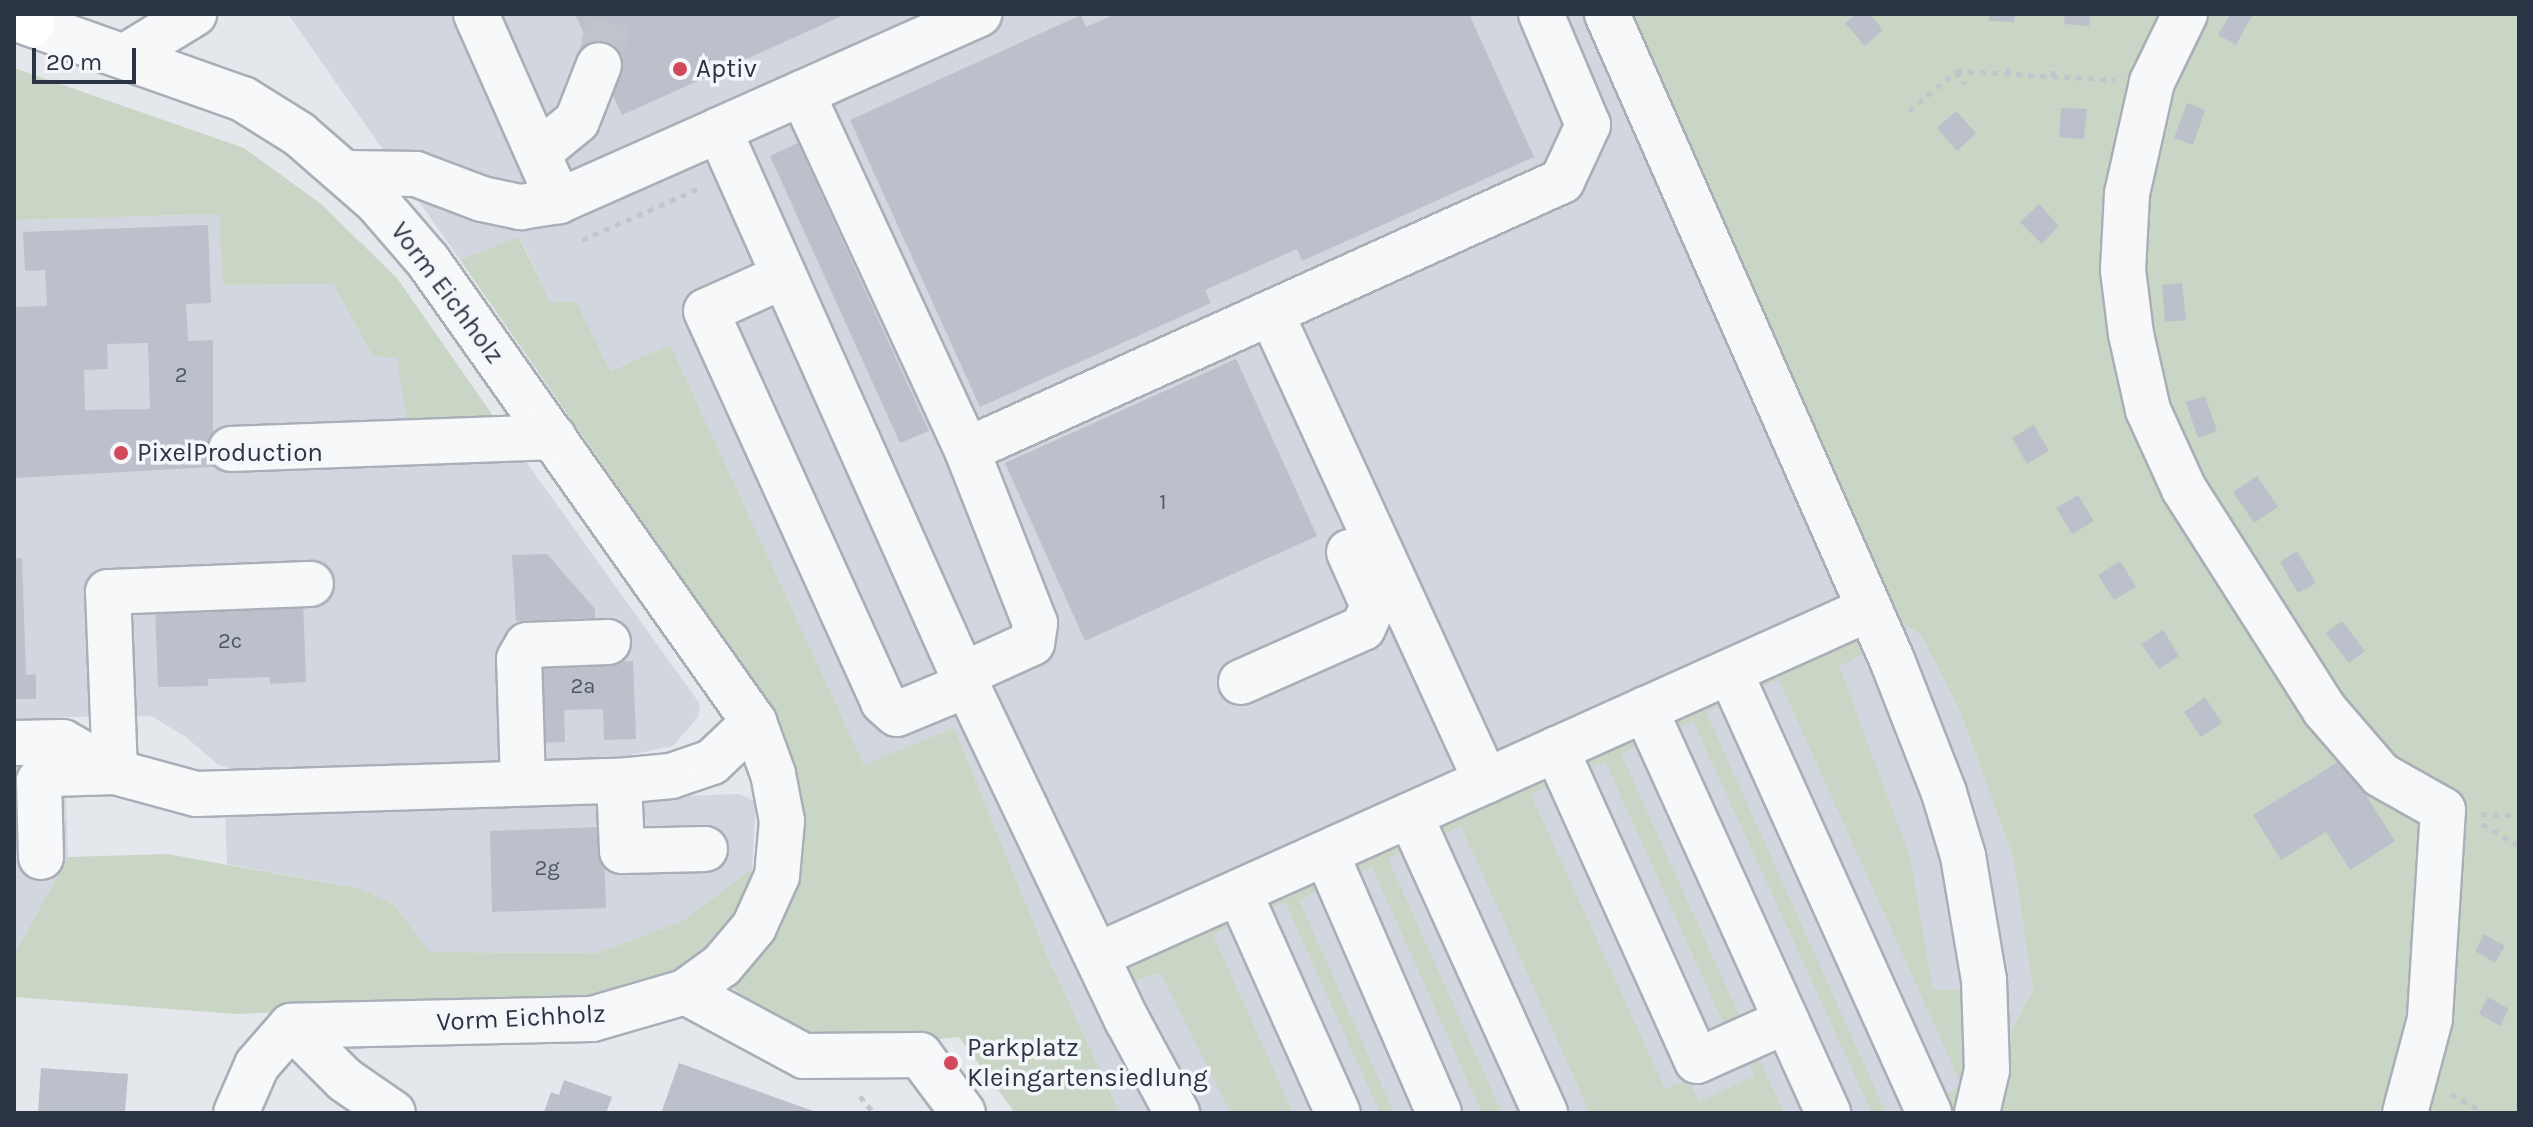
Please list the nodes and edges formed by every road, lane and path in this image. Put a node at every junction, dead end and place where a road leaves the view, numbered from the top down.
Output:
1 (194, 14) edge
2 (476, 14) edge
3 (979, 14) edge
4 (1541, 14) edge
5 (1607, 14) edge
6 (2185, 14) edge
7 (24, 19) edge
8 (127, 55) junction
9 (2009, 64) dead end
10 (599, 65) tunnel mouth
11 (2053, 65) dead end
12 (1956, 71) junction
13 (2008, 74) junction
14 (2053, 77) junction
15 (2152, 82) junction
16 (1965, 84) dead end
17 (802, 93) junction
18 (1919, 93) dead end
19 (1925, 98) junction
20 (1909, 111) dead end
21 (719, 130) junction
22 (538, 153) junction
23 (347, 173) junction
24 (559, 201) junction
25 (784, 276) junction
26 (1258, 319) junction
27 (554, 437) junction
28 (231, 449) dead end
29 (967, 450) junction
30 (311, 584) dead end
31 (1869, 609) junction
32 (608, 642) dead end
33 (1730, 672) junction
34 (966, 679) junction
35 (1241, 682) dead end
36 (1645, 709) junction
37 (754, 722) junction
38 (14, 743) edge
39 (1556, 749) junction
40 (115, 772) junction
41 (619, 781) junction
42 (1486, 781) junction
43 (523, 783) junction
44 (2478, 814) dead end
45 (1410, 815) junction
46 (2519, 815) edge
47 (705, 849) dead end
48 (1326, 853) junction
49 (41, 857) dead end
50 (1239, 892) junction
51 (1098, 955) junction
52 (685, 992) junction
53 (1786, 1021) junction
54 (291, 1026) junction
55 (236, 1113) edge
56 (393, 1113) edge
57 (963, 1113) edge
58 (1177, 1113) edge
59 (1338, 1113) edge
60 (1439, 1113) edge
61 (1545, 1113) edge
62 (1828, 1113) edge
63 (1929, 1113) edge
64 (1977, 1113) edge
65 (2405, 1113) edge

1 - 8 street
2 - 22 street
3 - 17 street
4 - 26 street
5 - 31 street
6 - 15 street
7 - 8 street, Vorm Eichholz
8 - 23 street, Vorm Eichholz
9 - 13 path
10 - 22 street
11 - 14 path
12 - 13 path
12 - 16 path
12 - 19 path
13 - 14 path
14 - 15 path
15 - 65 street
17 - 21 street
17 - 29 street
18 - 19 path
19 - 20 path
21 - 24 street
21 - 25 street
22 - 24 street
23 - 24 street
23 - 27 street, Vorm Eichholz
25 - 34 street
25 - 34 street
26 - 29 street
26 - 35 street
26 - 42 street
27 - 28 street
27 - 37 street, Vorm Eichholz
29 - 34 street
30 - 40 street
31 - 33 street
31 - 64 street
32 - 43 street
33 - 36 street
33 - 63 street
34 - 51 street
36 - 39 street
36 - 53 street
37 - 41 street
37 - 52 street, Vorm Eichholz
38 - 40 street
39 - 42 street
39 - 53 street
40 - 43 street
40 - 49 street
41 - 43 street
41 - 47 street
42 - 45 street
44 - 46 path
45 - 48 street
45 - 61 street
48 - 50 street
48 - 60 street
50 - 51 street
50 - 59 street
51 - 58 street
52 - 54 street, Vorm Eichholz
52 - 57 street
53 - 62 street
54 - 55 street
54 - 56 street

